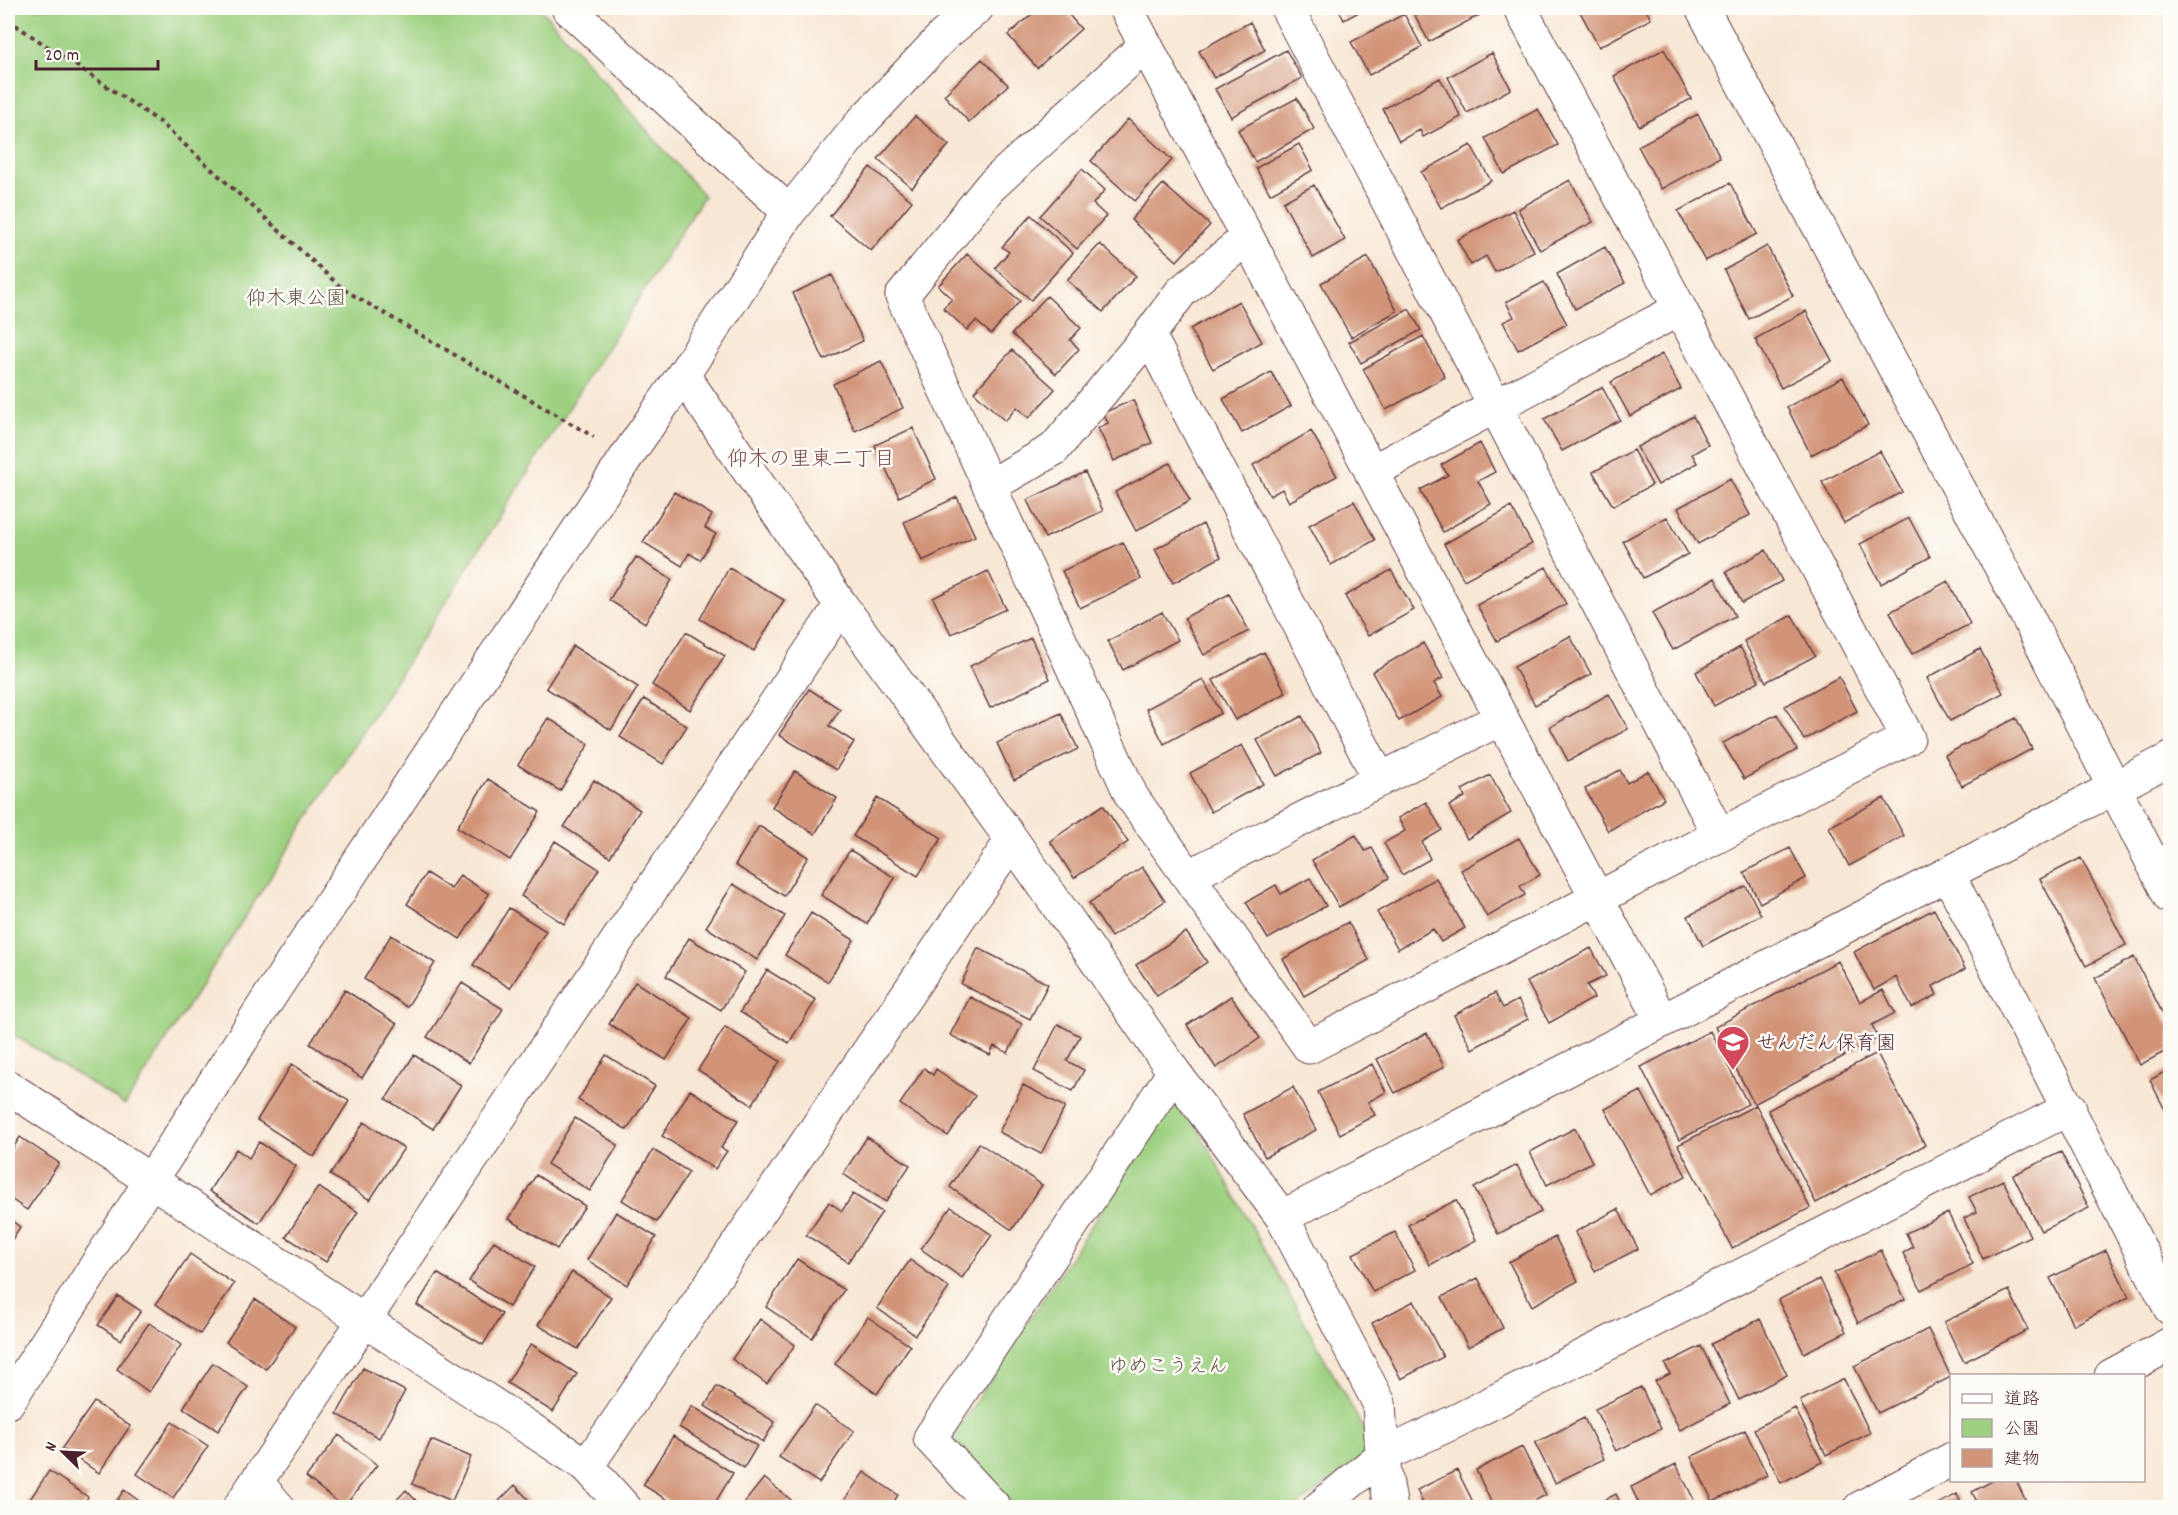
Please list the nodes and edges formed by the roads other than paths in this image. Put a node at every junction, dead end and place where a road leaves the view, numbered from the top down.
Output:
1 (568, 8) edge
2 (977, 8) edge
3 (1126, 8) edge
4 (1287, 8) edge
5 (1520, 8) edge
6 (1702, 8) edge
7 (1146, 45) junction
8 (789, 212) junction
9 (1248, 238) junction
10 (1680, 309) junction
11 (1149, 335) junction
12 (683, 375) junction
13 (1495, 406) junction
14 (1371, 471) junction
15 (990, 486) junction
16 (841, 605) junction
17 (1502, 718) junction
18 (2170, 759) edge
19 (1380, 780) junction
20 (2114, 788) junction
21 (1719, 835) junction
22 (1012, 840) junction
23 (1948, 874) junction
24 (1189, 876) junction
25 (2170, 897) edge
26 (1597, 899) junction
27 (1662, 1021) junction
28 (1174, 1072) junction
29 (8, 1087) edge
30 (2070, 1108) junction
31 (152, 1181) junction
32 (1282, 1216) junction
33 (2170, 1308) edge
34 (363, 1320) junction
35 (2170, 1344) edge
36 (2115, 1374) edge
37 (8, 1402) edge
38 (1382, 1456) junction
39 (1950, 1460) edge
40 (587, 1466) junction
41 (247, 1495) edge
42 (279, 1508) edge
43 (625, 1508) edge
44 (995, 1508) edge
45 (1319, 1508) edge
46 (1391, 1508) edge
47 (1860, 1508) edge

1 - 8 street
2 - 8 street
3 - 7 street
4 - 13 street
5 - 10 street
6 - 20 street
7 - 9 street
7 - 15 street
8 - 12 street
9 - 11 street
9 - 14 street
10 - 13 street
10 - 21 street
11 - 15 street
11 - 19 street
12 - 16 street
12 - 31 street
13 - 14 street
13 - 21 street
14 - 17 street
15 - 24 street
16 - 22 street
16 - 34 street
17 - 19 street
17 - 26 street
18 - 20 street
19 - 24 street
20 - 23 street
20 - 25 street
21 - 26 street
22 - 28 street
22 - 40 street
23 - 27 street
23 - 30 street
24 - 26 street
26 - 27 street
27 - 32 street
28 - 32 street
28 - 44 street
29 - 31 street
30 - 33 street
30 - 38 street
31 - 34 street
31 - 37 street
32 - 38 street
34 - 40 street
34 - 41 street
35 - 36 street
38 - 45 street
38 - 46 street
39 - 47 street
40 - 43 street
41 - 42 street

